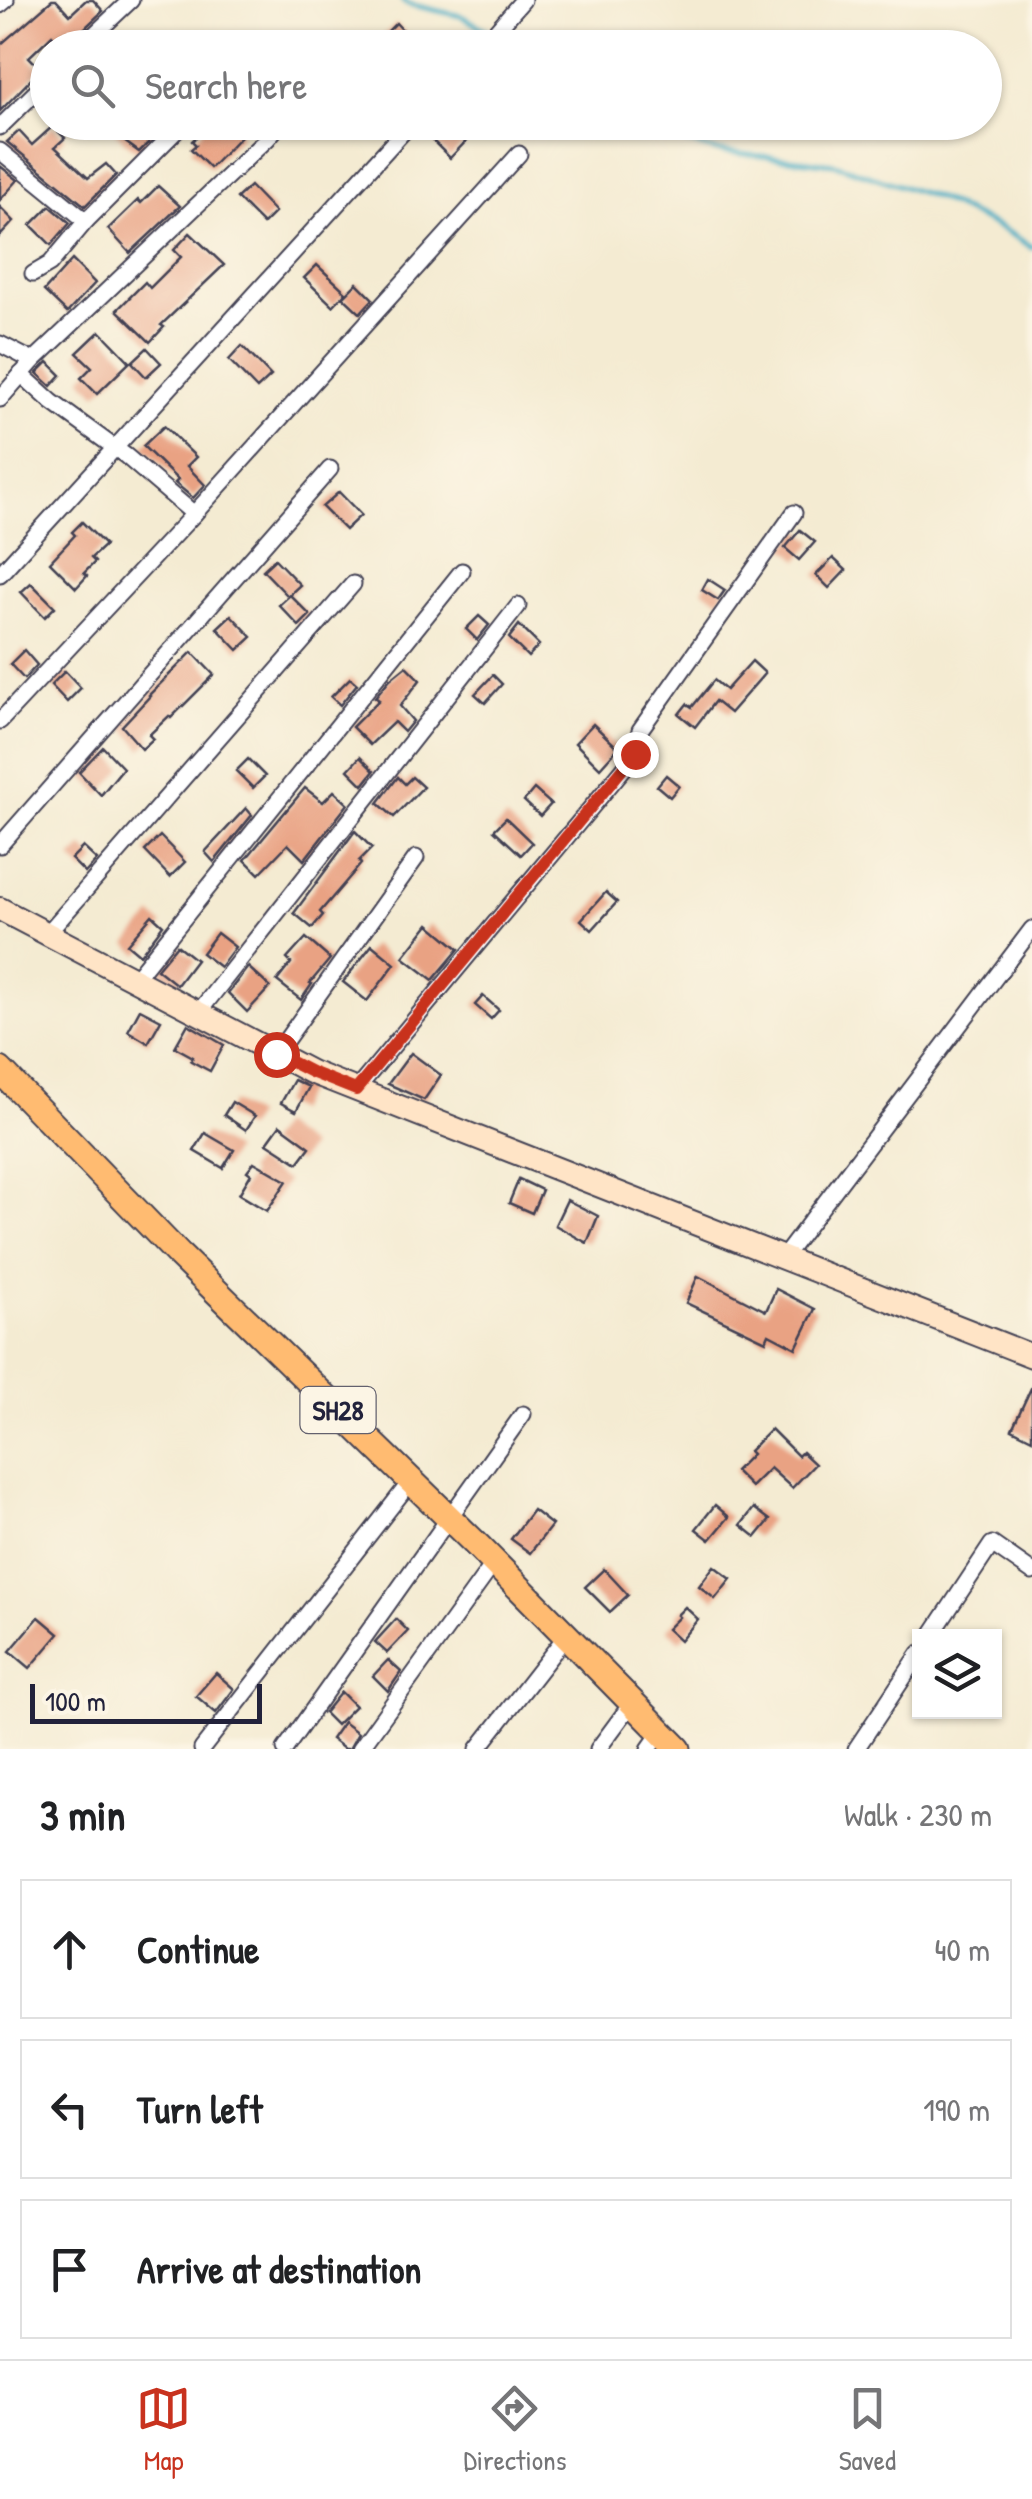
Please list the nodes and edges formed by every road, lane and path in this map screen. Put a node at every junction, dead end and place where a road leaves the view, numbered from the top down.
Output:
1 (6, 0) edge
2 (131, 0) edge
3 (522, 0) edge
4 (0, 5) edge
5 (101, 30) edge
6 (496, 30) edge
7 (30, 98) edge
8 (0, 127) edge
9 (167, 140) edge
10 (266, 140) edge
11 (396, 140) edge
12 (0, 151) edge
13 (519, 154) dead end
14 (86, 221) junction
15 (34, 274) dead end
16 (0, 344) edge
17 (33, 360) junction
18 (21, 374) junction
19 (0, 399) edge
20 (115, 448) junction
21 (330, 469) dead end
22 (794, 513) dead end
23 (194, 514) junction
24 (462, 571) dead end
25 (0, 574) edge
26 (352, 584) dead end
27 (518, 606) dead end
28 (0, 721) edge
29 (0, 844) edge
30 (416, 858) dead end
31 (0, 909) edge
32 (1032, 929) edge
33 (48, 934) junction
34 (134, 980) junction
35 (198, 1013) junction
36 (276, 1054) junction
37 (0, 1070) edge
38 (356, 1090) junction
39 (783, 1258) junction
40 (1032, 1356) edge
41 (522, 1414) dead end
42 (411, 1482) junction
43 (448, 1517) junction
44 (494, 1562) junction
45 (1032, 1572) edge
46 (936, 1629) edge
47 (566, 1636) junction
48 (912, 1666) edge
49 (632, 1702) junction
50 (663, 1743) edge
51 (202, 1749) edge
52 (285, 1749) edge
53 (360, 1749) edge
54 (478, 1749) edge
55 (598, 1749) edge
56 (856, 1749) edge

1 - 4 street
2 - 5 street
3 - 6 street
7 - 8 street
9 - 14 street
10 - 17 street
11 - 20 street
12 - 14 street
13 - 23 street
14 - 15 street
16 - 17 street
17 - 18 street
18 - 19 street
18 - 20 street
20 - 23 street
20 - 25 street
21 - 29 street
22 - 38 street
23 - 28 street
24 - 34 street
26 - 33 street
27 - 35 street
30 - 36 street
31 - 33 street
32 - 39 street
33 - 34 street
34 - 35 street
35 - 36 street
36 - 38 street
37 - 42 main road, SH28
38 - 39 street
39 - 40 street
41 - 43 street
42 - 43 main road, SH28
42 - 51 street
43 - 44 main road, SH28
43 - 52 street
44 - 47 main road, SH28
44 - 53 street
45 - 46 street
47 - 49 main road, SH28
47 - 54 street
48 - 56 street
49 - 50 main road, SH28
49 - 55 street

